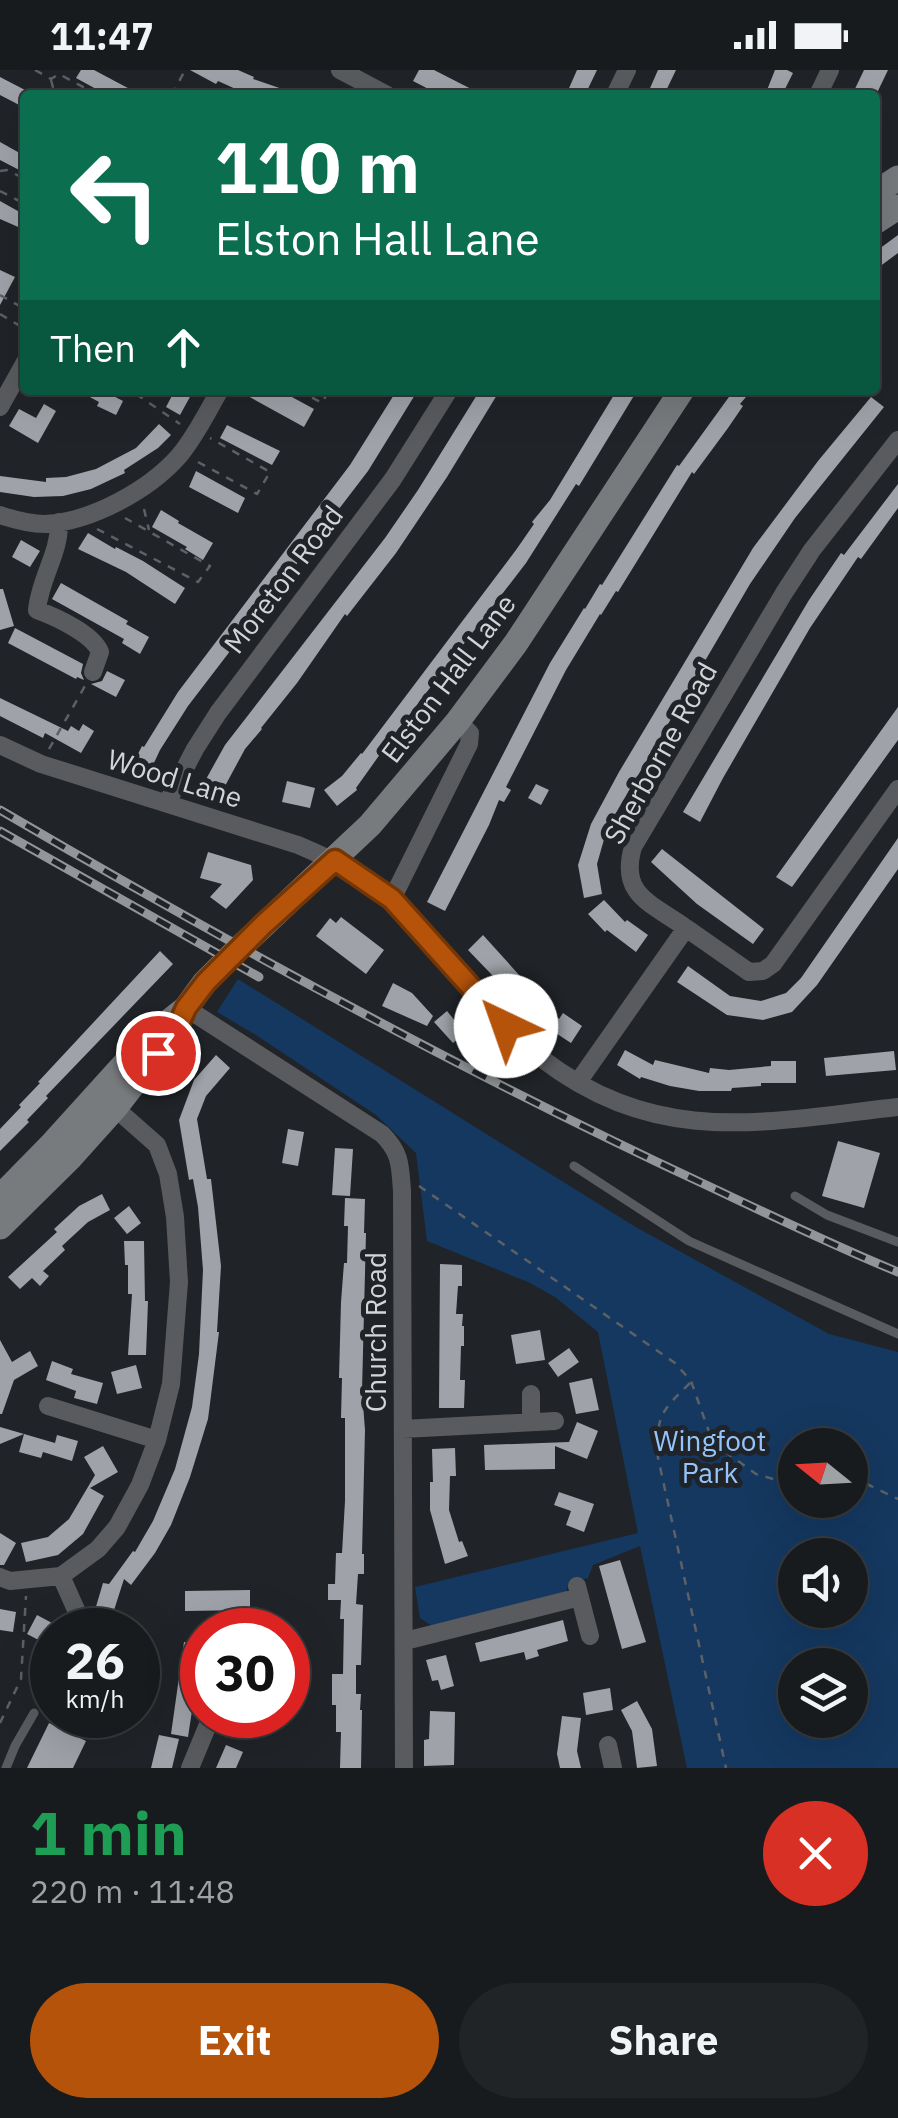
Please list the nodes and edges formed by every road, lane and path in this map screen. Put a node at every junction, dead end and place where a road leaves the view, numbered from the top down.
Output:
1 (34, 70) edge
2 (340, 70) edge
3 (51, 78) junction
4 (54, 90) edge
5 (89, 90) edge
6 (377, 90) edge
7 (20, 371) edge
8 (141, 395) edge
9 (217, 395) edge
10 (307, 395) edge
11 (326, 395) edge
12 (445, 395) edge
13 (681, 395) edge
14 (0, 407) edge
15 (198, 430) junction
16 (898, 440) edge
17 (182, 454) junction
18 (140, 491) junction
19 (106, 506) junction
20 (0, 515) edge
21 (69, 520) junction
22 (149, 532) junction
23 (93, 672) joint
24 (458, 721) junction
25 (0, 745) edge
26 (41, 764) junction
27 (898, 789) edge
28 (168, 804) junction
29 (335, 860) junction
30 (392, 899) junction
31 (686, 928) junction
32 (186, 1008) junction
33 (578, 1082) junction
34 (107, 1100) junction
35 (898, 1107) edge
36 (574, 1166) dead end
37 (400, 1175) junction
38 (794, 1196) dead end
39 (0, 1197) edge
40 (0, 1228) edge
41 (898, 1242) edge
42 (898, 1334) edge
43 (690, 1382) junction
44 (531, 1394) dead end
45 (48, 1406) dead end
46 (555, 1421) dead end
47 (531, 1422) junction
48 (403, 1429) junction
49 (157, 1440) junction
50 (778, 1480) edge
51 (868, 1484) edge
52 (898, 1499) edge
53 (61, 1576) junction
54 (0, 1577) edge
55 (27, 1579) junction
56 (75, 1608) edge
57 (590, 1636) dead end
58 (404, 1642) junction
59 (30, 1719) edge
60 (0, 1723) edge
61 (202, 1738) edge
62 (608, 1745) dead end
63 (6, 1768) edge
64 (190, 1768) edge
65 (404, 1768) edge
66 (613, 1768) edge
67 (726, 1768) edge

1 - 3 path
2 - 6 street
3 - 4 path
3 - 5 path
7 - 14 street
8 - 15 path
9 - 15 street
10 - 11 path
12 - 28 street, Moreton Road
13 - 24 street, Elston Hall Lane
15 - 17 street
15 - 17 path
16 - 31 street, Sherborne Road
17 - 18 street
18 - 19 street
18 - 22 path
19 - 21 street
19 - 22 path
20 - 21 street
21 - 22 path
21 - 23 street
23 - 26 path
24 - 29 street, Elston Hall Lane
24 - 30 street
25 - 26 street, Wood Lane
26 - 28 street, Wood Lane
27 - 31 street
28 - 29 street, Wood Lane
29 - 30 street, Wood Lane
29 - 32 street, Elston Hall Lane
30 - 33 street, Wood Lane
31 - 33 street
32 - 34 street, Elston Hall Lane
32 - 37 street, Church Road
33 - 35 street, Wood Lane
34 - 39 street
34 - 40 street
34 - 49 street
36 - 42 lane
37 - 43 path
37 - 48 street, Church Road
38 - 41 lane
43 - 50 path
43 - 67 path
44 - 47 street
45 - 49 street
46 - 47 street
47 - 48 street
48 - 58 street, Church Road
49 - 53 street
51 - 52 path
53 - 55 street
53 - 56 street
54 - 55 street
55 - 60 path
57 - 58 street
58 - 65 street, Church Road
59 - 63 lane
61 - 64 street
62 - 66 street

